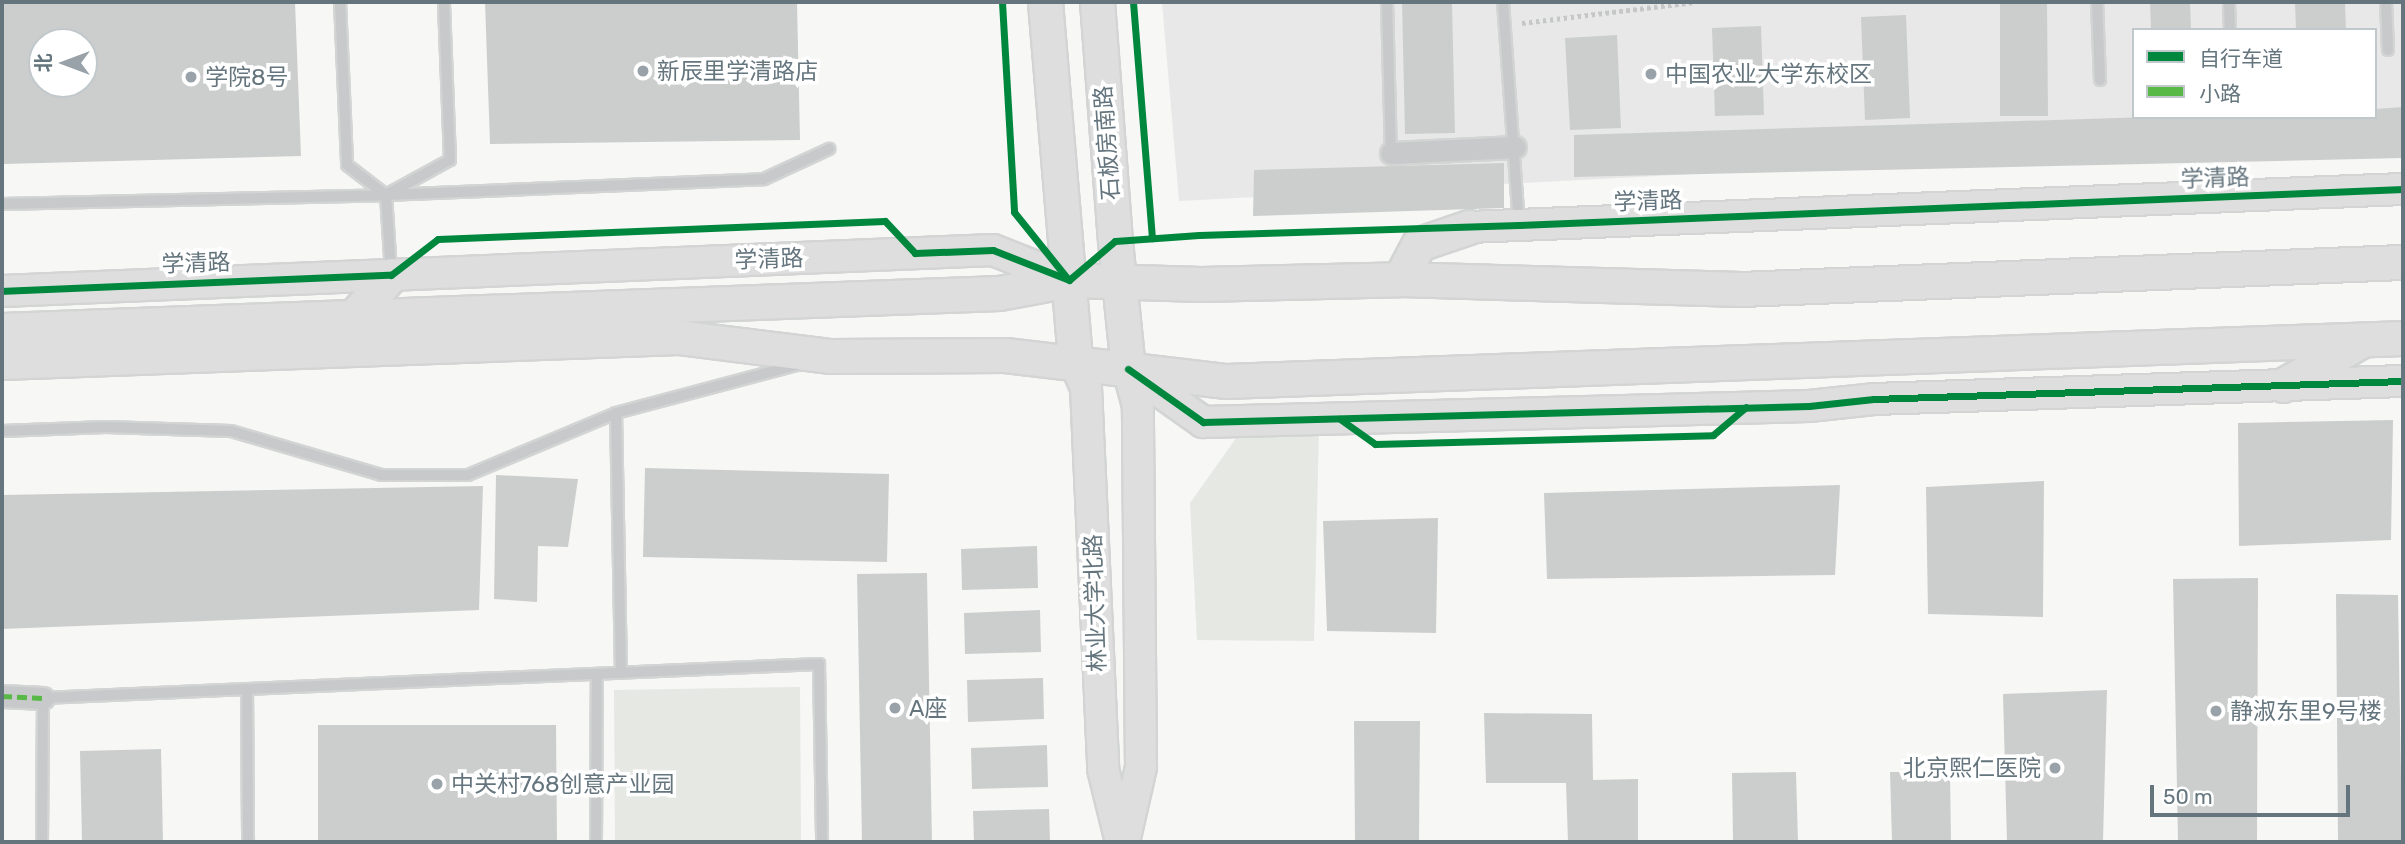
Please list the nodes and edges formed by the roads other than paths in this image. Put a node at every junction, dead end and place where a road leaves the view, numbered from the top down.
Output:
1 (340, 2) edge
2 (444, 2) edge
3 (1045, 2) edge
4 (1097, 2) edge
5 (1387, 2) edge
6 (1503, 2) edge
7 (2097, 2) edge
8 (2229, 2) edge
9 (2386, 2) edge
10 (2230, 28) edge
11 (2388, 50) dead end
12 (2100, 80) dead end
13 (1515, 148) junction
14 (829, 149) dead end
15 (1391, 153) joint
16 (2403, 189) edge
17 (386, 195) junction
18 (2, 204) edge
19 (1519, 225) junction
20 (1469, 227) joint
21 (2403, 261) edge
22 (391, 275) junction
23 (1400, 279) junction
24 (1069, 281) junction
25 (1121, 284) junction
26 (2, 290) edge
27 (354, 316) junction
28 (2, 330) edge
29 (2403, 338) edge
30 (2364, 339) junction
31 (831, 356) junction
32 (2, 362) edge
33 (1075, 363) junction
34 (1128, 369) junction
35 (2403, 382) edge
36 (2283, 385) junction
37 (616, 414) junction
38 (2, 432) edge
39 (621, 673) junction
40 (597, 674) junction
41 (247, 689) junction
42 (2, 696) edge
43 (43, 698) junction
44 (42, 842) edge
45 (248, 842) edge
46 (596, 842) edge
47 (822, 842) edge
48 (1123, 842) edge

1 - 17 lane
2 - 17 lane
3 - 24 main road
4 - 25 main road, 石板房南路
5 - 15 lane
6 - 13 lane
7 - 12 lane
8 - 10 lane
9 - 11 lane
13 - 15 street
13 - 19 lane
14 - 17 lane
16 - 19 street, 学清路
17 - 18 lane
17 - 22 lane
19 - 20 street, 学清路
20 - 23 main road
21 - 23 main road, 学清路
22 - 24 street, 学清路
22 - 26 street, 学清路
22 - 27 main road
23 - 25 main road, 学清路
24 - 25 main road, 学清路
24 - 27 main road, 学清路
24 - 33 main road
25 - 34 main road, 石板房南路
27 - 28 main road, 学清路
29 - 30 main road
30 - 34 main road
30 - 36 main road
31 - 32 main road
31 - 33 main road
31 - 37 lane
33 - 34 main road
33 - 48 street, 林业大学北路
34 - 36 street
34 - 48 street, 林业大学北路
35 - 36 street
37 - 38 lane
37 - 39 lane
39 - 40 lane
39 - 47 lane
40 - 41 lane
40 - 46 lane
41 - 43 lane
41 - 45 lane
42 - 43 street
43 - 44 lane

